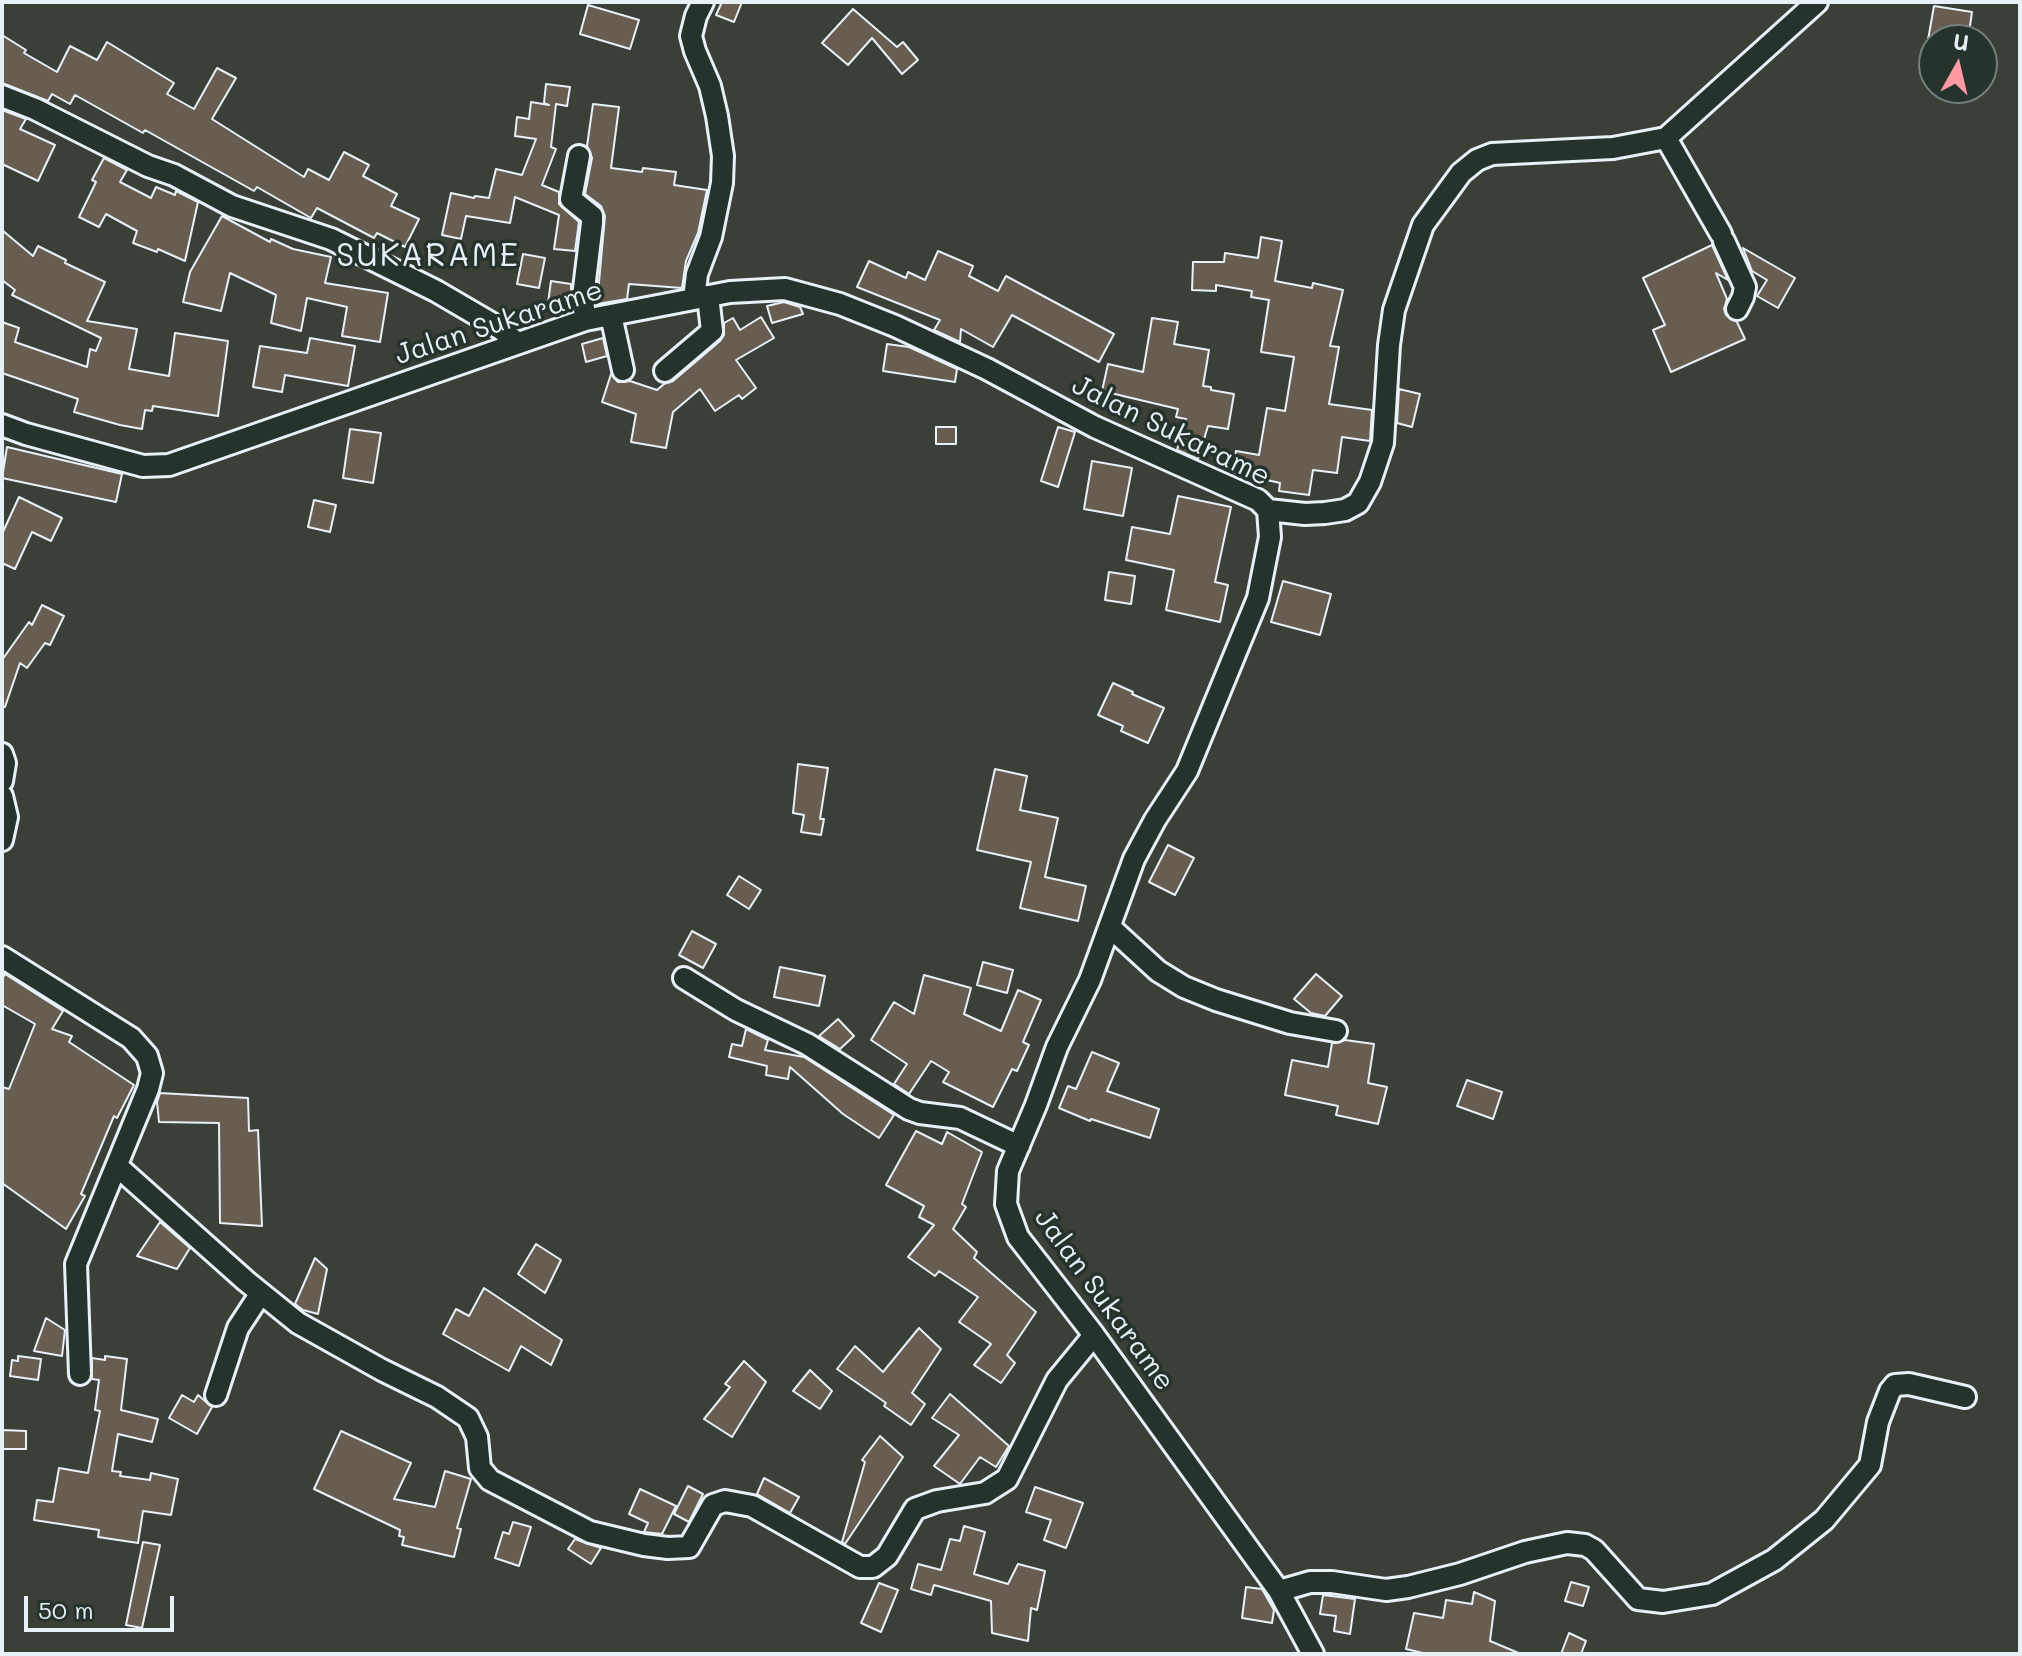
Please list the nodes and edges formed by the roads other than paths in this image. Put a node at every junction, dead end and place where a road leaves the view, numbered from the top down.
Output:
1 (703, 2) edge
2 (1817, 2) edge
3 (2, 96) edge
4 (1666, 138) junction
5 (579, 156) dead end
6 (701, 298) junction
7 (1737, 309) dead end
8 (611, 315) junction
9 (585, 320) junction
10 (517, 343) junction
11 (623, 370) dead end
12 (665, 371) dead end
13 (2, 425) edge
14 (1268, 510) junction
15 (2, 754) edge
16 (2, 781) edge
17 (2, 796) edge
18 (2, 840) edge
19 (1110, 927) junction
20 (2, 957) edge
21 (684, 978) dead end
22 (1336, 1031) dead end
23 (1019, 1146) junction
24 (117, 1166) junction
25 (261, 1293) junction
26 (1094, 1335) junction
27 (80, 1374) dead end
28 (216, 1395) dead end
29 (1965, 1397) dead end
30 (1279, 1591) junction
31 (1313, 1654) edge

1 - 6 street
2 - 4 street
3 - 10 street
4 - 7 street
4 - 14 street
5 - 9 street
6 - 8 street, Jalan Sukarame
6 - 12 street
6 - 14 street, Jalan Sukarame
8 - 9 street, Jalan Sukarame
8 - 11 street
9 - 10 street, Jalan Sukarame
10 - 13 street, Jalan Sukarame
14 - 19 street, Jalan Sukarame
15 - 16 street
17 - 18 street
19 - 22 street
19 - 23 street, Jalan Sukarame
20 - 24 street
21 - 23 street
23 - 26 street, Jalan Sukarame
24 - 25 street
24 - 27 street
25 - 26 street
25 - 28 street
26 - 30 street, Jalan Sukarame
29 - 30 street
30 - 31 street, Jalan Sukarame

